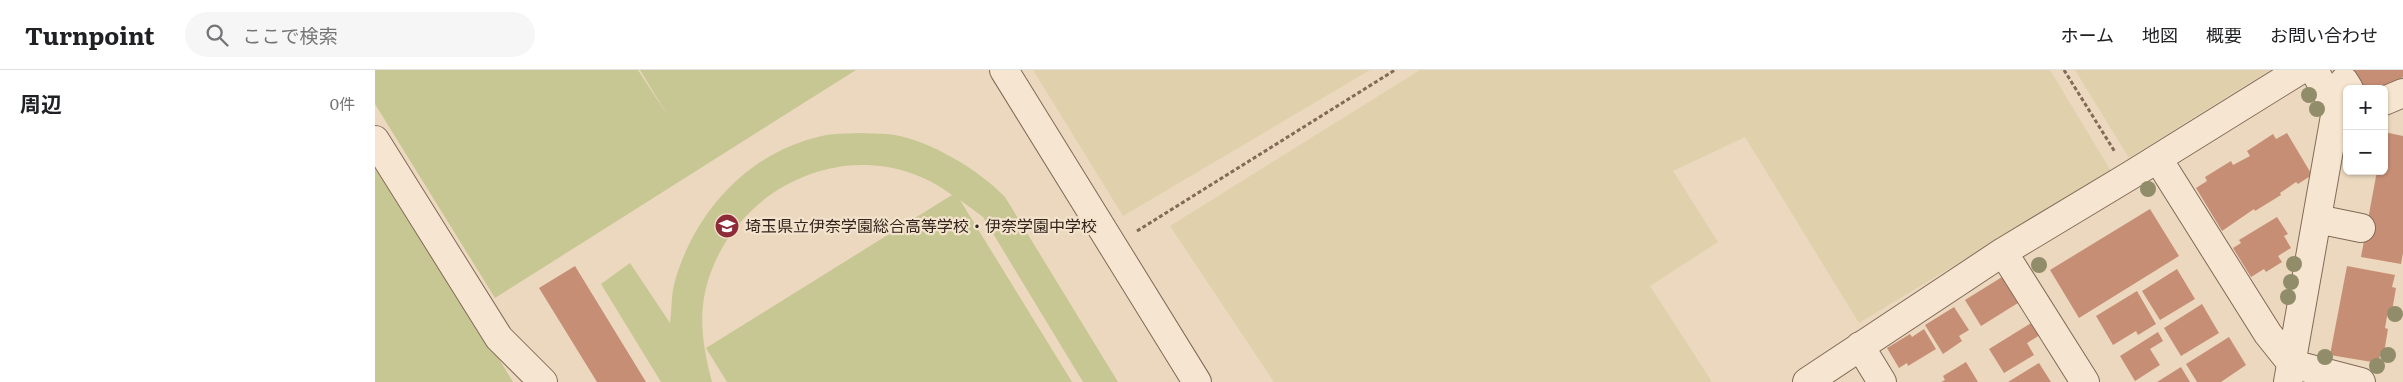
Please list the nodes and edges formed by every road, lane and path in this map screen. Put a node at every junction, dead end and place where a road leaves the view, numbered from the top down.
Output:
1 (1004, 70) edge
2 (1395, 70) edge
3 (2064, 70) edge
4 (2300, 70) edge
5 (2314, 70) edge
6 (2403, 93) edge
7 (2388, 99) edge
8 (375, 140) edge
9 (2338, 150) edge
10 (2158, 159) junction
11 (2131, 176) junction
12 (2317, 219) junction
13 (2361, 228) dead end
14 (1113, 245) junction
15 (2003, 252) junction
16 (1860, 346) junction
17 (2290, 373) edge
18 (543, 382) edge
19 (1197, 382) edge
20 (1807, 382) edge
21 (1883, 382) edge
22 (2085, 382) edge
23 (2361, 382) edge

1 - 14 street
2 - 14 path
3 - 11 path
4 - 10 street
5 - 9 street
6 - 7 street
8 - 18 street
9 - 12 street
10 - 11 street
10 - 17 street
11 - 15 street
12 - 13 street
12 - 17 street
14 - 19 street
15 - 16 street
15 - 22 street
16 - 20 street
16 - 21 street
17 - 23 street

